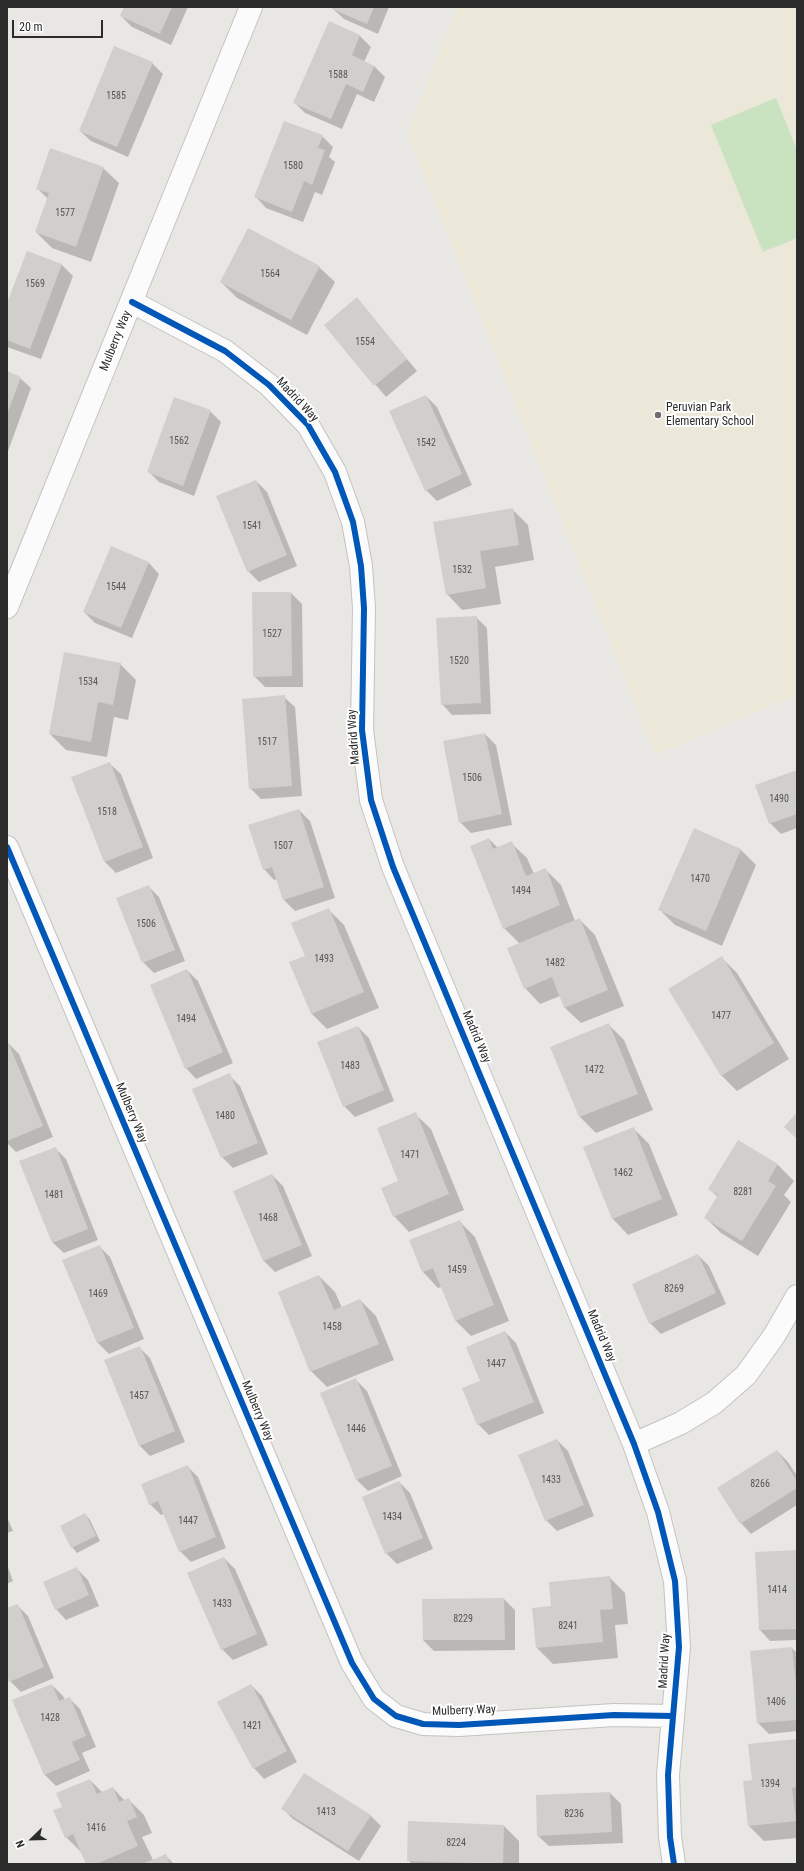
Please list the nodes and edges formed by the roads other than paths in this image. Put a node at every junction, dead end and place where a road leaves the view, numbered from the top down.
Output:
1 (251, 7) edge
2 (132, 302) junction
3 (7, 607) edge
4 (7, 847) edge
5 (797, 1296) edge
6 (634, 1444) junction
7 (673, 1716) junction
8 (674, 1864) edge

1 - 2 street, Mulberry Way
2 - 3 street, Mulberry Way
2 - 6 street, Madrid Way
4 - 7 street, Mulberry Way
5 - 6 street
6 - 7 street, Madrid Way
7 - 8 street, Madrid Way

